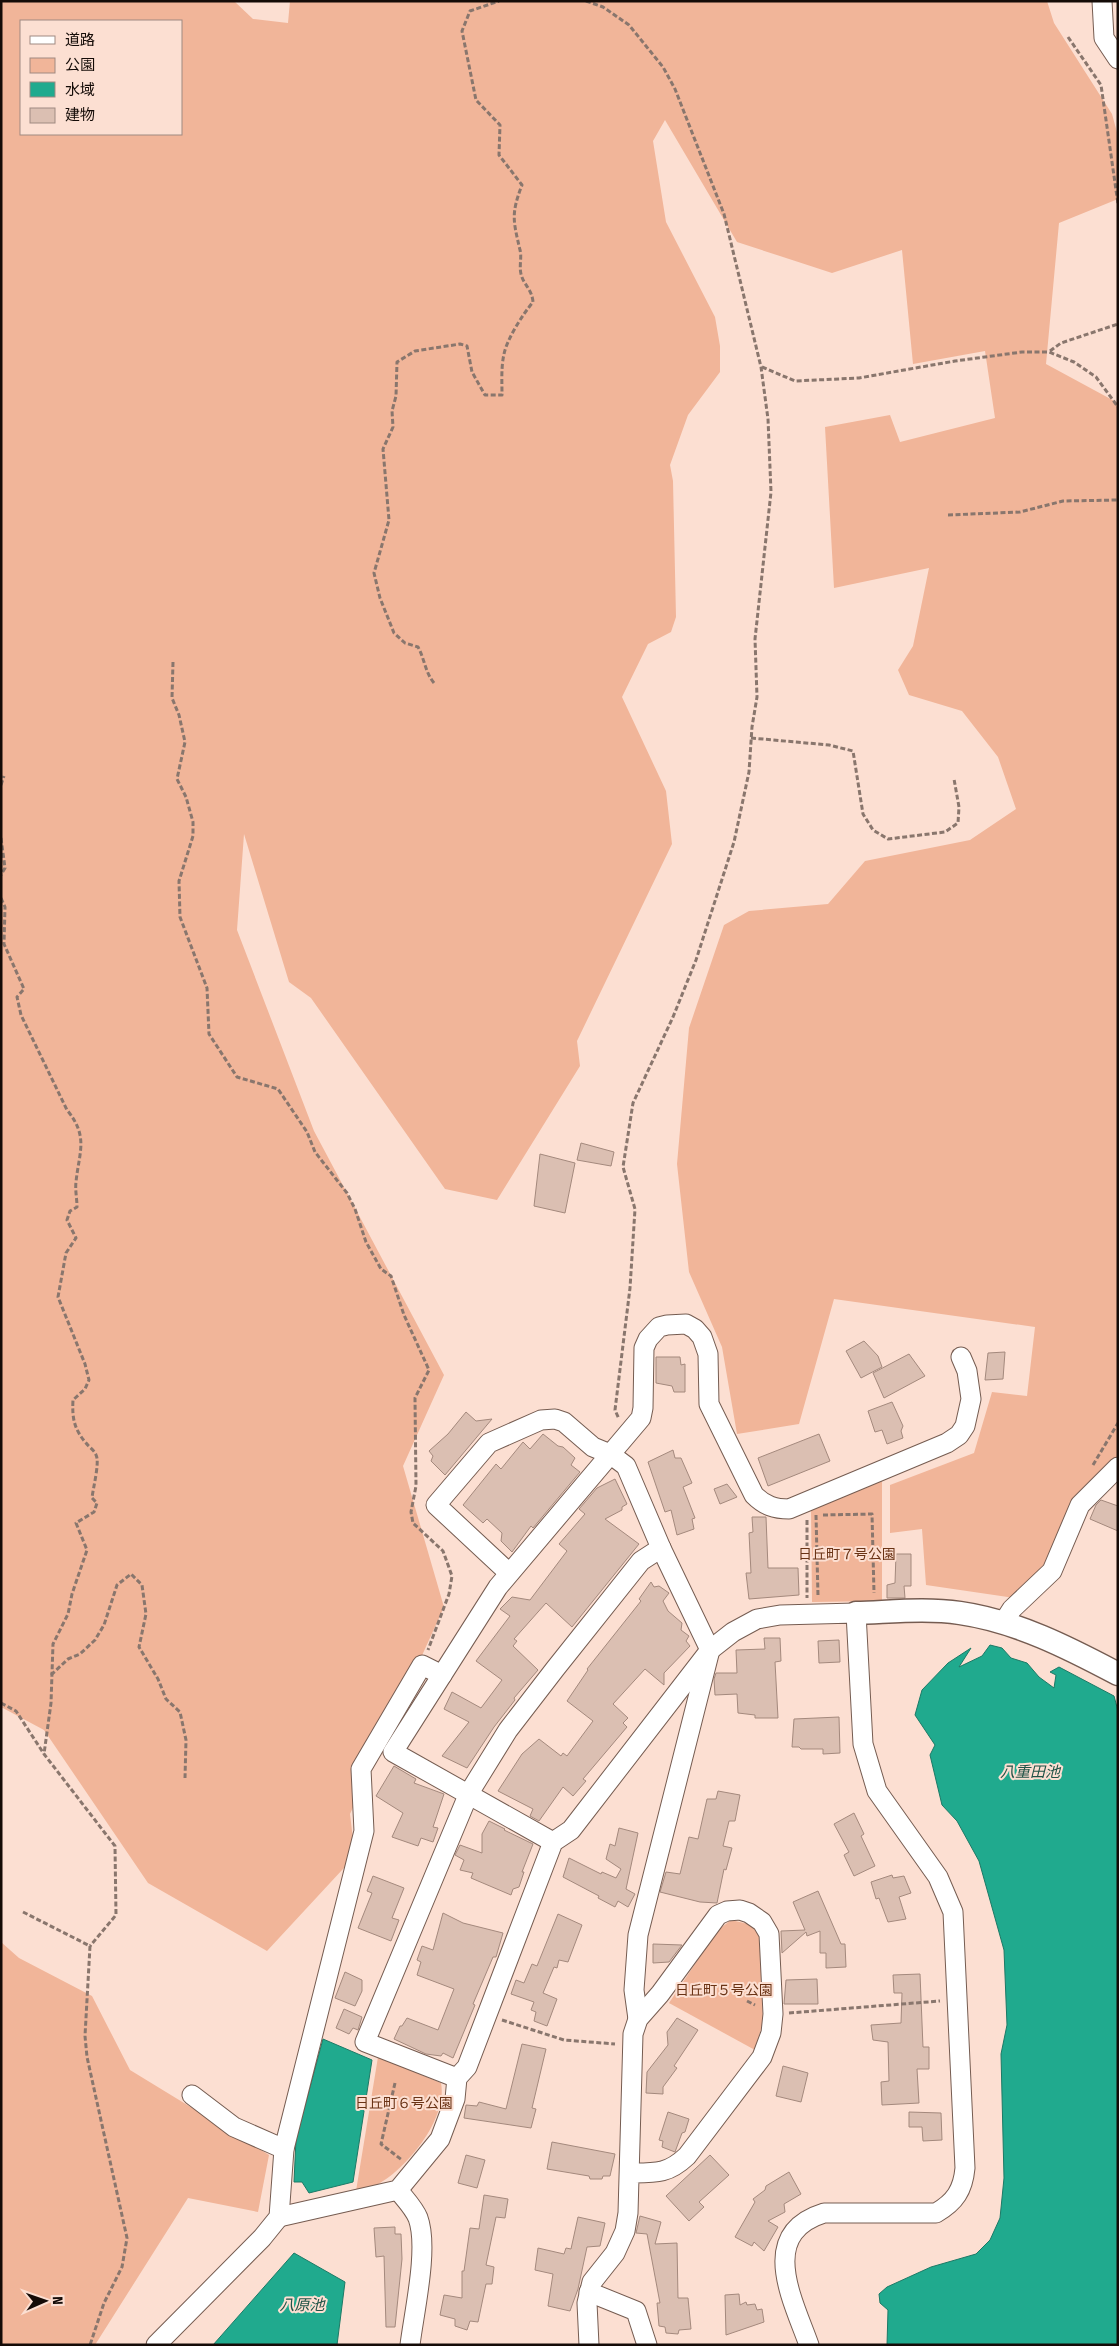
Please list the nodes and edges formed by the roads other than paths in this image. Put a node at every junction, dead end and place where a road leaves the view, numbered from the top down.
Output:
1 (1102, 1) edge
2 (1118, 59) edge
3 (961, 1357) dead end
4 (610, 1454) junction
5 (1118, 1467) edge
6 (661, 1548) junction
7 (509, 1573) junction
8 (861, 1605) junction
9 (1003, 1623) junction
10 (710, 1650) junction
11 (1118, 1674) edge
12 (442, 1675) junction
13 (469, 1793) junction
14 (553, 1842) junction
15 (638, 2019) junction
16 (457, 2078) junction
17 (192, 2095) dead end
18 (284, 2149) junction
19 (630, 2173) junction
20 (398, 2190) junction
21 (279, 2217) junction
22 (589, 2292) junction
23 (156, 2345) edge
24 (410, 2345) edge
25 (589, 2345) edge
26 (648, 2345) edge
27 (809, 2345) edge

1 - 2 street
3 - 4 street
4 - 6 street
4 - 7 street
4 - 7 street
5 - 9 street
6 - 10 street
6 - 13 street
7 - 12 street
8 - 9 street
8 - 10 street
8 - 27 street
9 - 11 street
10 - 14 street
10 - 15 street
12 - 13 street
12 - 18 street
13 - 14 street
13 - 16 street
14 - 16 street
15 - 19 street
15 - 19 street
16 - 20 street
17 - 18 street
18 - 21 street
19 - 22 street
20 - 21 street
20 - 24 street
21 - 23 street
22 - 25 street
22 - 26 street

